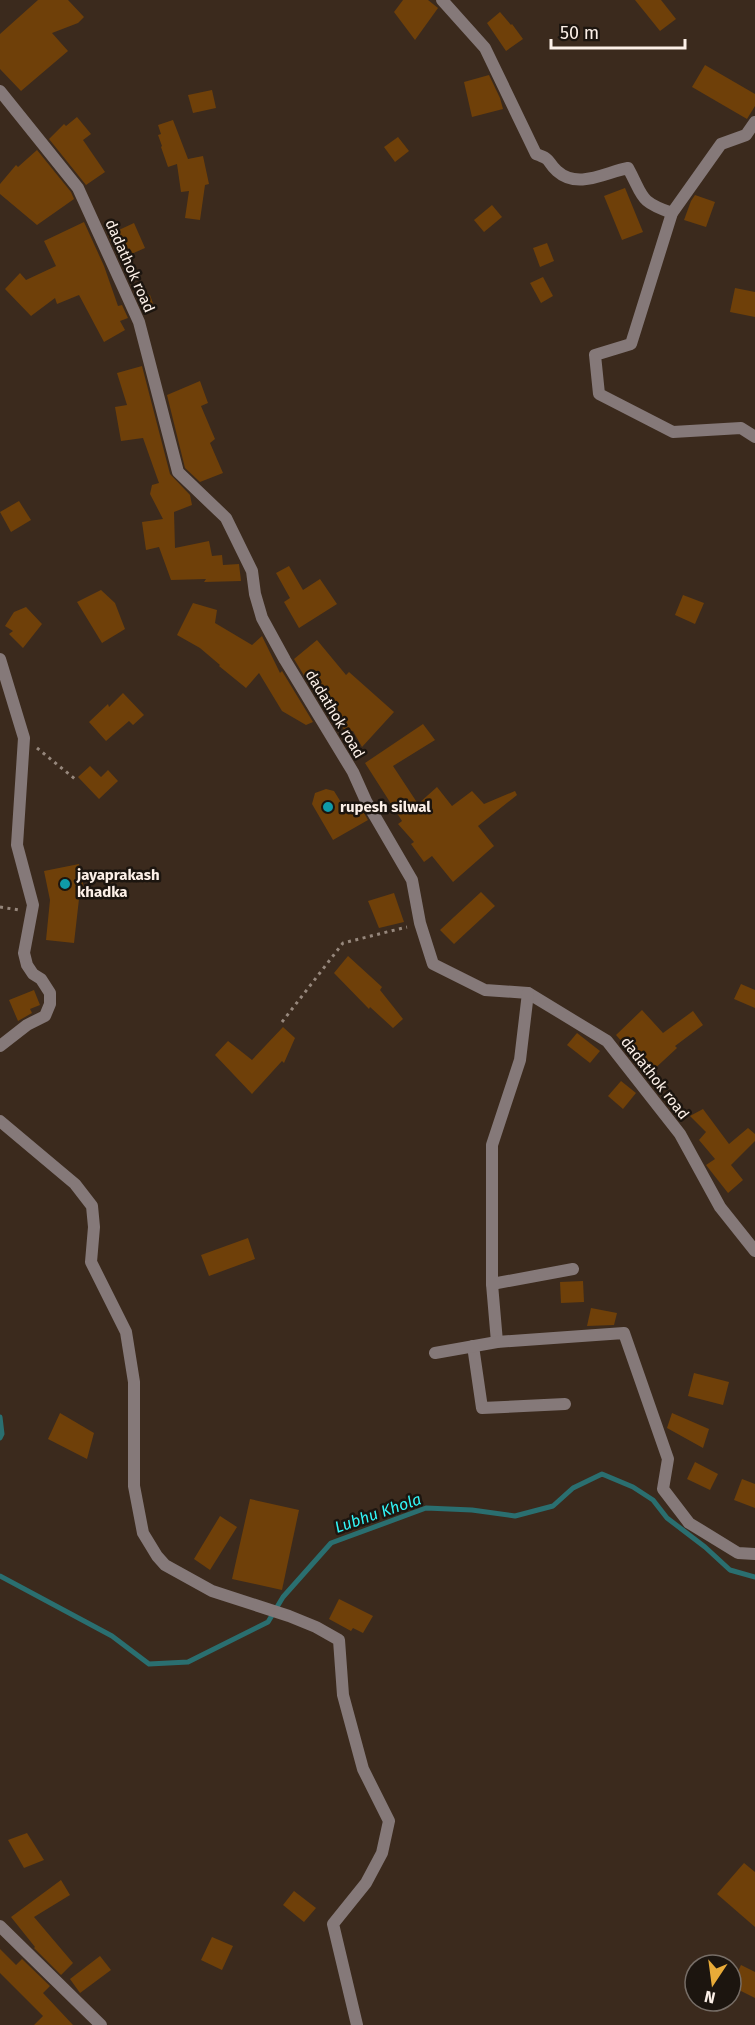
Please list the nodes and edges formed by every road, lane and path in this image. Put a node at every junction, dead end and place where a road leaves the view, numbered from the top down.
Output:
1 (442, 0) edge
2 (0, 91) edge
3 (755, 122) edge
4 (672, 213) junction
5 (755, 437) edge
6 (0, 659) edge
7 (24, 738) junction
8 (75, 780) dead end
9 (420, 923) junction
10 (528, 993) junction
11 (282, 1022) dead end
12 (0, 1046) edge
13 (0, 1121) edge
14 (755, 1251) edge
15 (573, 1269) dead end
16 (492, 1284) junction
17 (497, 1342) junction
18 (473, 1346) junction
19 (435, 1353) dead end
20 (566, 1404) dead end
21 (755, 1554) edge
22 (0, 1926) edge
23 (100, 2025) edge
24 (357, 2025) edge

1 - 4 street
2 - 9 street, dadathok road
3 - 4 street
4 - 5 street
6 - 7 street
7 - 8 path
7 - 12 street
9 - 10 street, dadathok road
9 - 11 path
10 - 14 street, dadathok road
10 - 16 street
13 - 24 street
15 - 16 street
16 - 17 street
17 - 18 street
17 - 21 street
18 - 19 street
18 - 20 street
22 - 23 street

